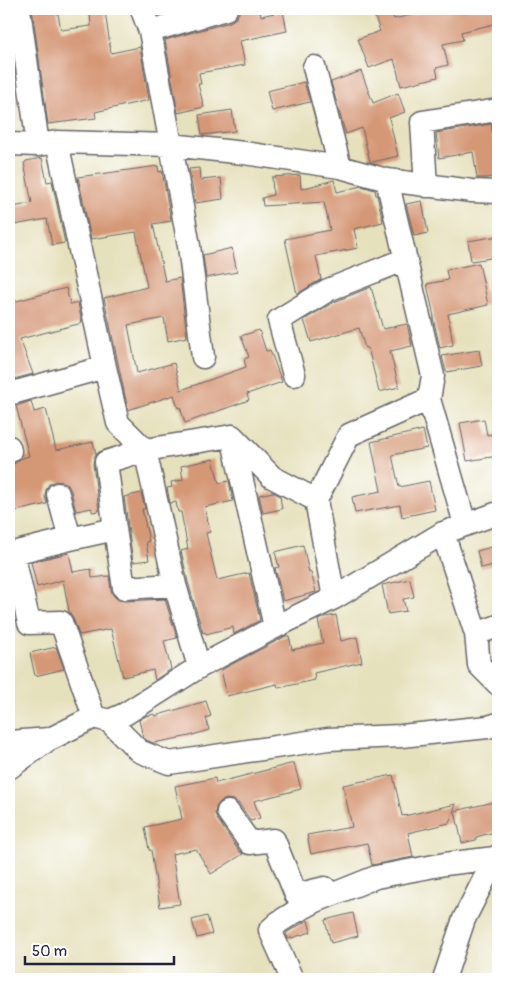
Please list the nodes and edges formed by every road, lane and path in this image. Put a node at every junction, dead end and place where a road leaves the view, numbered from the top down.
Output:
1 (19, 9) edge
2 (226, 9) edge
3 (142, 10) edge
4 (150, 31) junction
5 (314, 68) dead end
6 (498, 110) edge
7 (48, 143) junction
8 (9, 144) edge
9 (171, 145) junction
10 (340, 167) junction
11 (387, 180) junction
12 (426, 186) junction
13 (498, 192) edge
14 (406, 258) junction
15 (203, 357) dead end
16 (105, 367) junction
17 (294, 375) dead end
18 (9, 394) edge
19 (428, 399) junction
20 (232, 436) junction
21 (145, 450) junction
22 (58, 494) dead end
23 (316, 500) junction
24 (498, 513) edge
25 (465, 524) junction
26 (115, 529) junction
27 (443, 533) junction
28 (70, 539) junction
29 (175, 585) junction
30 (334, 598) junction
31 (498, 626) edge
32 (275, 627) junction
33 (476, 634) junction
34 (199, 668) junction
35 (498, 684) edge
36 (102, 719) junction
37 (498, 724) edge
38 (50, 739) junction
39 (10, 741) edge
40 (9, 768) edge
41 (228, 812) dead end
42 (497, 857) edge
43 (376, 877) junction
44 (292, 979) edge
45 (444, 979) edge

1 - 7 street
2 - 4 street
3 - 4 street
4 - 9 street
5 - 10 street
6 - 12 street
7 - 8 street
7 - 9 street
7 - 16 street
9 - 10 street
9 - 15 street
10 - 11 street
11 - 12 street
11 - 14 street
12 - 13 street
14 - 17 street
14 - 19 street
16 - 18 street
16 - 21 street
19 - 23 street
19 - 25 street
20 - 21 street
20 - 23 street
20 - 32 street
21 - 26 street
21 - 29 street
22 - 28 street
23 - 30 street
24 - 25 street
25 - 27 street
26 - 28 street
26 - 29 street
27 - 30 street
27 - 33 street
28 - 36 street
29 - 34 street
30 - 32 street
31 - 33 street
32 - 34 street
33 - 35 street
34 - 36 street
36 - 37 street
36 - 38 street
38 - 39 street
38 - 40 street
41 - 43 street
42 - 43 street
42 - 45 street
43 - 44 street

